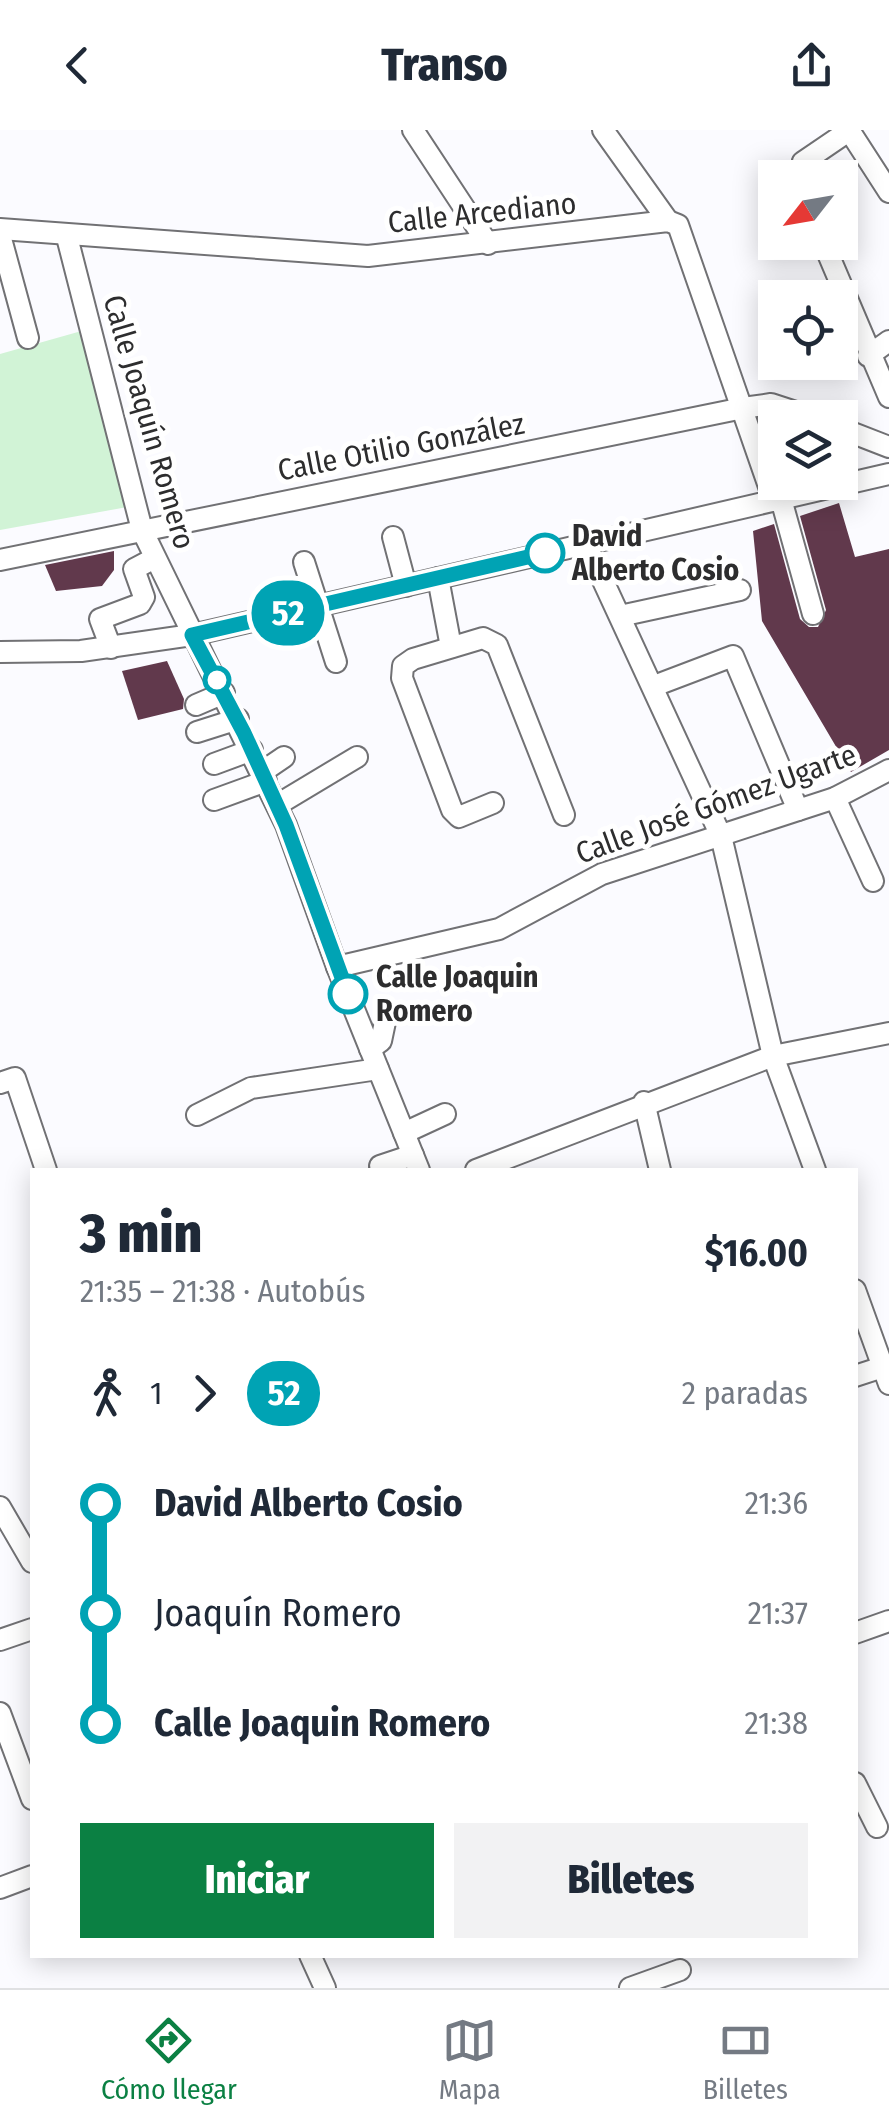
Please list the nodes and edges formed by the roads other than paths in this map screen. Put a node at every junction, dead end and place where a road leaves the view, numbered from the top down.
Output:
1 (414, 130) edge
2 (603, 130) edge
3 (849, 130) edge
4 (806, 160) edge
5 (889, 192) edge
6 (668, 222) junction
7 (0, 232) edge
8 (68, 237) junction
9 (488, 244) junction
10 (830, 260) edge
11 (28, 338) dead end
12 (889, 341) edge
13 (868, 356) junction
14 (889, 397) edge
15 (758, 406) edge
16 (743, 408) junction
17 (858, 435) edge
18 (889, 447) edge
19 (758, 449) edge
20 (889, 474) edge
21 (858, 481) edge
22 (777, 500) joint
23 (142, 530) junction
24 (393, 537) dead end
25 (586, 544) junction
26 (153, 559) junction
27 (0, 560) edge
28 (304, 562) dead end
29 (438, 578) junction
30 (406, 586) junction
31 (740, 590) dead end
32 (316, 606) junction
33 (813, 614) dead end
34 (620, 616) junction
35 (192, 635) junction
36 (451, 647) junction
37 (110, 648) junction
38 (0, 652) edge
39 (336, 662) dead end
40 (654, 686) junction
41 (224, 693) junction
42 (196, 705) dead end
43 (238, 719) junction
44 (197, 732) dead end
45 (252, 750) junction
46 (284, 757) dead end
47 (357, 757) dead end
48 (214, 764) dead end
49 (889, 770) edge
50 (264, 776) junction
51 (835, 798) junction
52 (214, 800) dead end
53 (493, 803) dead end
54 (277, 805) junction
55 (798, 810) junction
56 (564, 815) dead end
57 (721, 836) junction
58 (873, 881) dead end
59 (337, 967) junction
60 (386, 1022) dead end
61 (889, 1033) edge
62 (772, 1056) junction
63 (374, 1059) junction
64 (0, 1083) edge
65 (644, 1102) junction
66 (445, 1114) dead end
67 (197, 1115) dead end
68 (404, 1133) junction
69 (416, 1162) edge
70 (380, 1166) dead end
71 (45, 1168) edge
72 (481, 1168) edge
73 (660, 1168) edge
74 (814, 1168) edge
75 (858, 1298) edge
76 (886, 1372) edge
77 (858, 1376) edge
78 (0, 1507) edge
79 (30, 1559) edge
80 (889, 1621) edge
81 (30, 1630) edge
82 (858, 1632) edge
83 (0, 1640) edge
84 (0, 1713) edge
85 (858, 1789) edge
86 (30, 1794) edge
87 (877, 1827) dead end
88 (30, 1876) edge
89 (2, 1881) edge
90 (311, 1958) edge
91 (680, 1971) edge
92 (325, 1988) edge
93 (630, 1988) edge

1 - 9 street
2 - 6 street
3 - 4 street
3 - 5 street
6 - 9 street, Calle Arcediano
6 - 16 street
7 - 8 street, Calle Arcediano
7 - 11 street
8 - 9 street, Calle Arcediano
8 - 23 street, Calle Joaquín Romero
10 - 13 street
12 - 13 street
13 - 14 street
15 - 16 street, Calle Otilio González
16 - 19 street
16 - 23 street, Calle Otilio González
17 - 18 street
20 - 21 street
22 - 25 street
22 - 33 street
23 - 26 street, Calle Joaquín Romero
23 - 27 street, Calle Otilio González
24 - 30 street
25 - 29 street
25 - 34 street
26 - 35 street, Calle Joaquín Romero
26 - 37 street
28 - 32 street
29 - 30 street
29 - 36 street
30 - 32 street
31 - 34 street
32 - 35 street
32 - 39 street
34 - 40 street
35 - 37 street
35 - 41 street, Calle Joaquín Romero
36 - 53 street
36 - 56 street
37 - 38 street
40 - 55 street
40 - 57 street
41 - 42 street
41 - 43 street, Calle Joaquín Romero
43 - 44 street
43 - 45 street, Calle Joaquín Romero
45 - 48 street
45 - 50 street, Calle Joaquín Romero
46 - 50 street
47 - 54 street
49 - 51 street, Calle José Gómez Ugarte
50 - 52 street
50 - 54 street, Calle Joaquín Romero
51 - 55 street, Calle José Gómez Ugarte
51 - 58 street
54 - 59 street, Calle Joaquín Romero
55 - 57 street, Calle José Gómez Ugarte
57 - 59 street, Calle José Gómez Ugarte
57 - 62 street
59 - 63 street, Calle Joaquín Romero
60 - 63 street
61 - 62 street
62 - 65 street
62 - 74 street
63 - 67 street
63 - 68 street, Calle Joaquín Romero
64 - 71 street
65 - 72 street
65 - 73 street
66 - 68 street
68 - 69 street, Calle Joaquín Romero
69 - 70 street
75 - 76 street
76 - 77 street
78 - 79 street
80 - 82 street
81 - 83 street
84 - 86 street
85 - 87 street
88 - 89 street
90 - 92 street
91 - 93 street

